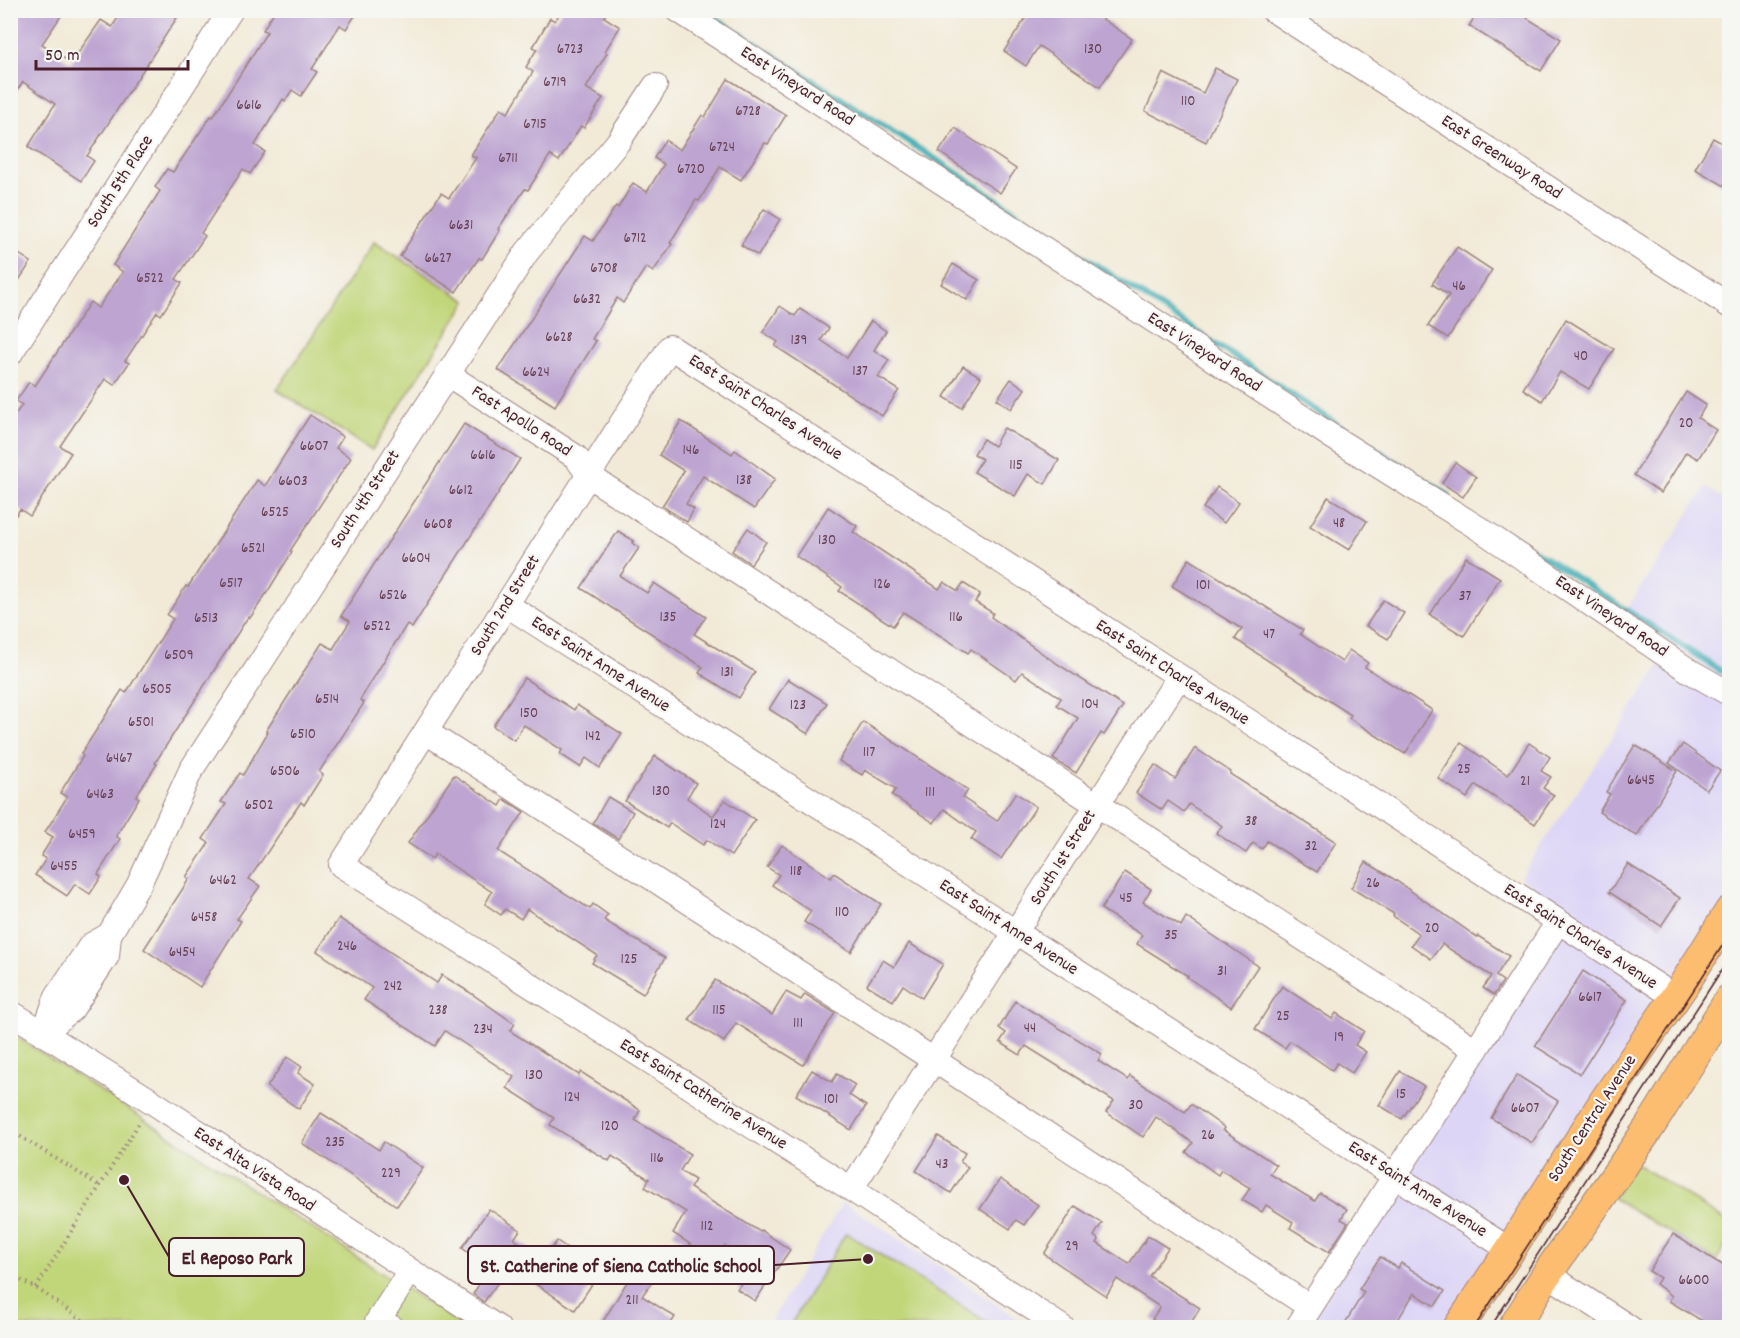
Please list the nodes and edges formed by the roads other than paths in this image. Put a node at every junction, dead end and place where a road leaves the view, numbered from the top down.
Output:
1 (231, 10) edge
2 (678, 10) edge
3 (1273, 10) edge
4 (655, 86) dead end
5 (1730, 306) edge
6 (670, 347) joint
7 (10, 354) edge
8 (447, 374) junction
9 (589, 476) junction
10 (507, 605) junction
11 (1179, 677) junction
12 (1730, 694) edge
13 (426, 732) junction
14 (1097, 805) junction
15 (341, 865) joint
16 (1730, 911) edge
17 (1558, 922) junction
18 (1016, 933) junction
19 (1675, 997) junction
20 (10, 1012) edge
21 (1724, 1018) edge
22 (43, 1034) junction
23 (1476, 1050) junction
24 (934, 1060) junction
25 (1395, 1176) junction
26 (851, 1189) junction
27 (1510, 1250) junction
28 (410, 1271) junction
29 (1547, 1274) junction
30 (1310, 1307) junction
31 (393, 1328) edge
32 (498, 1328) edge
33 (1063, 1328) edge
34 (1297, 1328) edge
35 (1458, 1328) edge
36 (1513, 1328) edge
37 (1630, 1328) edge

1 - 7 street, South 5th Place
2 - 12 street, East Vineyard Road
3 - 5 street, East Greenway Road
4 - 8 street, South 4th Street
6 - 9 street, South 2nd Street
6 - 11 street, East Saint Charles Avenue
8 - 9 street, Fast Apollo Road
8 - 22 street, South 4th Street
9 - 10 street, South 2nd Street
9 - 14 street, Fast Apollo Road
10 - 13 street, South 2nd Street
10 - 18 street, East Saint Anne Avenue
11 - 14 street, South 1st Street
11 - 17 street, East Saint Charles Avenue
13 - 15 street, South 2nd Street
13 - 24 street
14 - 18 street, South 1st Street
14 - 23 street, Fast Apollo Road
15 - 26 street, East Saint Catherine Avenue
16 - 19 main road, South Central Avenue
17 - 19 street, East Saint Charles Avenue
17 - 23 street
18 - 24 street, South 1st Street
18 - 25 street, East Saint Anne Avenue
19 - 27 main road, South Central Avenue
20 - 22 street, East Alta Vista Road
21 - 29 main road
22 - 28 street, East Alta Vista Road
23 - 25 street
24 - 26 street, South 1st Street
24 - 30 street
25 - 27 street, East Saint Anne Avenue
25 - 30 street
26 - 33 street, East Saint Catherine Avenue
27 - 35 main road, South Central Avenue
28 - 31 street
28 - 32 street, East Alta Vista Road
29 - 36 main road
29 - 37 street
30 - 34 street

